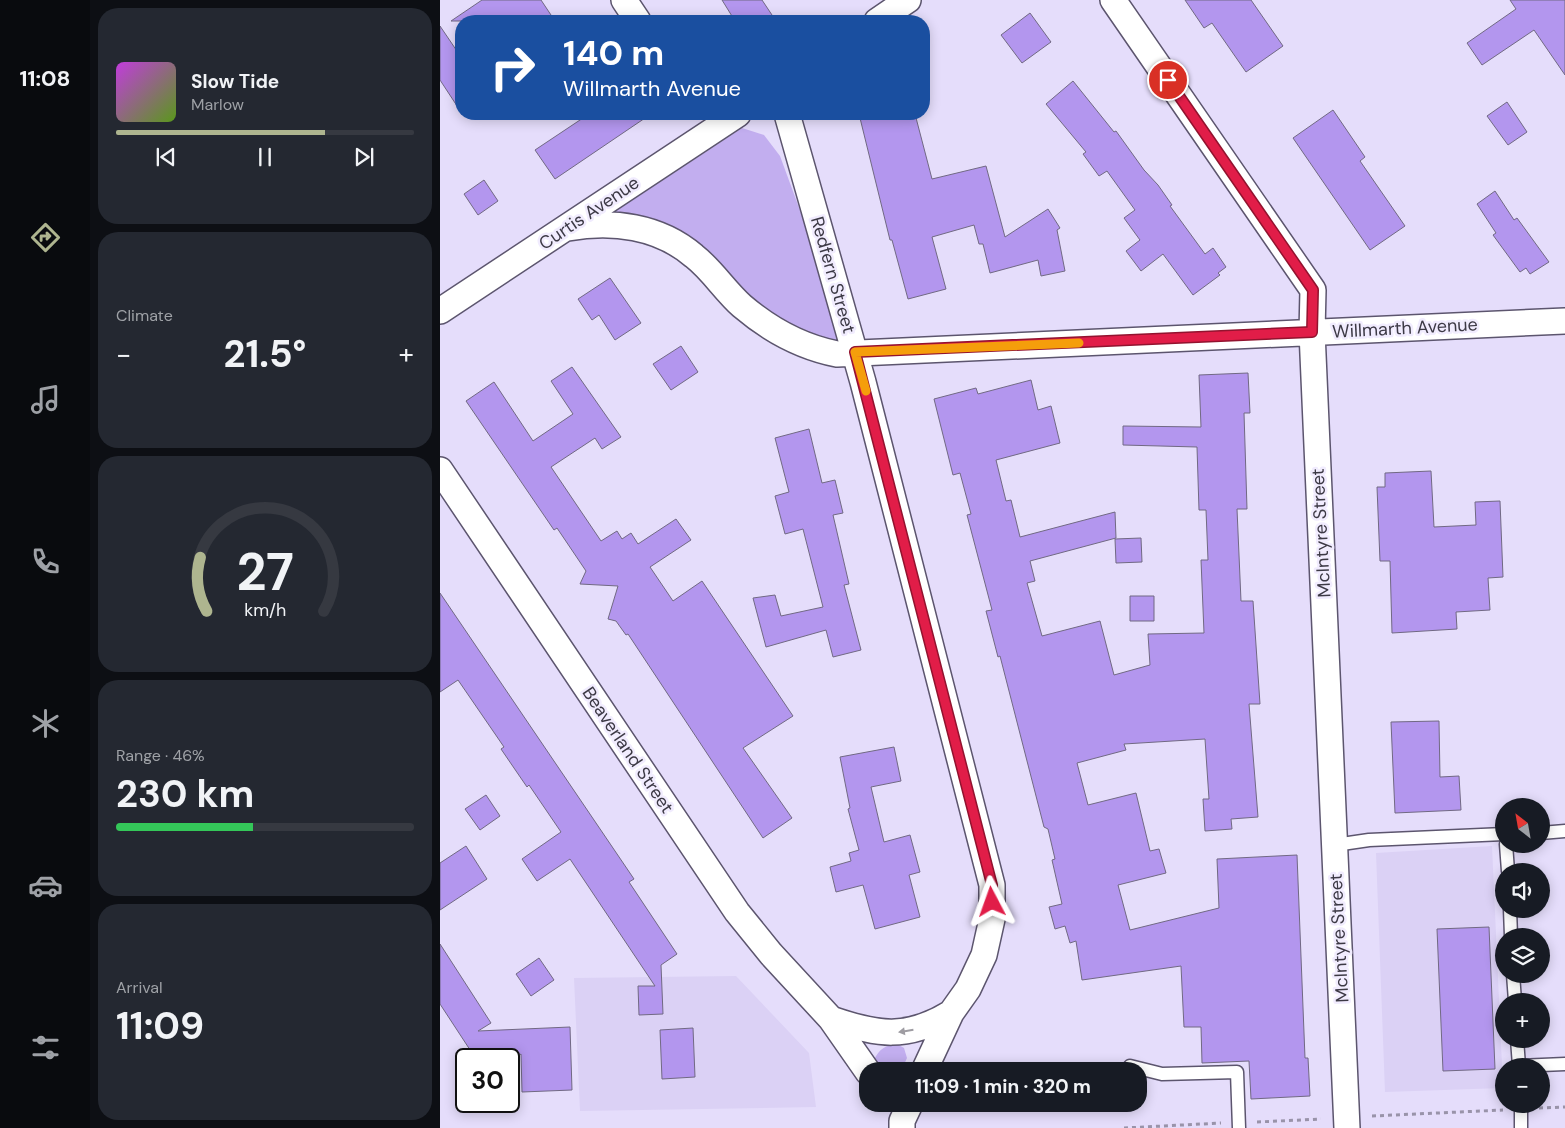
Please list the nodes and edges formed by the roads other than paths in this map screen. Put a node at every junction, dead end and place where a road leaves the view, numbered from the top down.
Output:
1 (624, 0) edge
2 (908, 0) edge
3 (1113, 0) edge
4 (634, 15) edge
5 (885, 15) edge
6 (788, 120) edge
7 (706, 122) edge
8 (568, 228) junction
9 (440, 312) edge
10 (1565, 321) edge
11 (1312, 332) junction
12 (855, 352) junction
13 (440, 470) edge
14 (1565, 831) edge
15 (1550, 832) edge
16 (1495, 834) edge
17 (1334, 845) junction
18 (951, 1013) junction
19 (831, 1019) junction
20 (861, 1062) edge
21 (928, 1062) edge
22 (1565, 1064) edge
23 (1550, 1065) edge
24 (1147, 1070) edge
25 (1521, 1113) edge
26 (1239, 1128) edge
27 (1347, 1128) edge
28 (1522, 1128) edge

1 - 4 street
2 - 5 street
3 - 11 street, McIntyre Street
6 - 12 street, Redfern Street
7 - 8 street, Curtis Avenue
8 - 9 street, Curtis Avenue
8 - 12 street, Willmarth Avenue
10 - 11 street, Willmarth Avenue
11 - 12 street, Willmarth Avenue
11 - 17 street, McIntyre Street
12 - 18 street, Redfern Street
13 - 19 street, Beaverland Street
14 - 15 lane
16 - 17 lane
17 - 27 street, McIntyre Street
18 -> 19 street, Beaverland Street
18 - 21 street
19 - 20 street, Beaverland Street
22 - 23 lane
24 - 26 lane
25 - 28 lane

